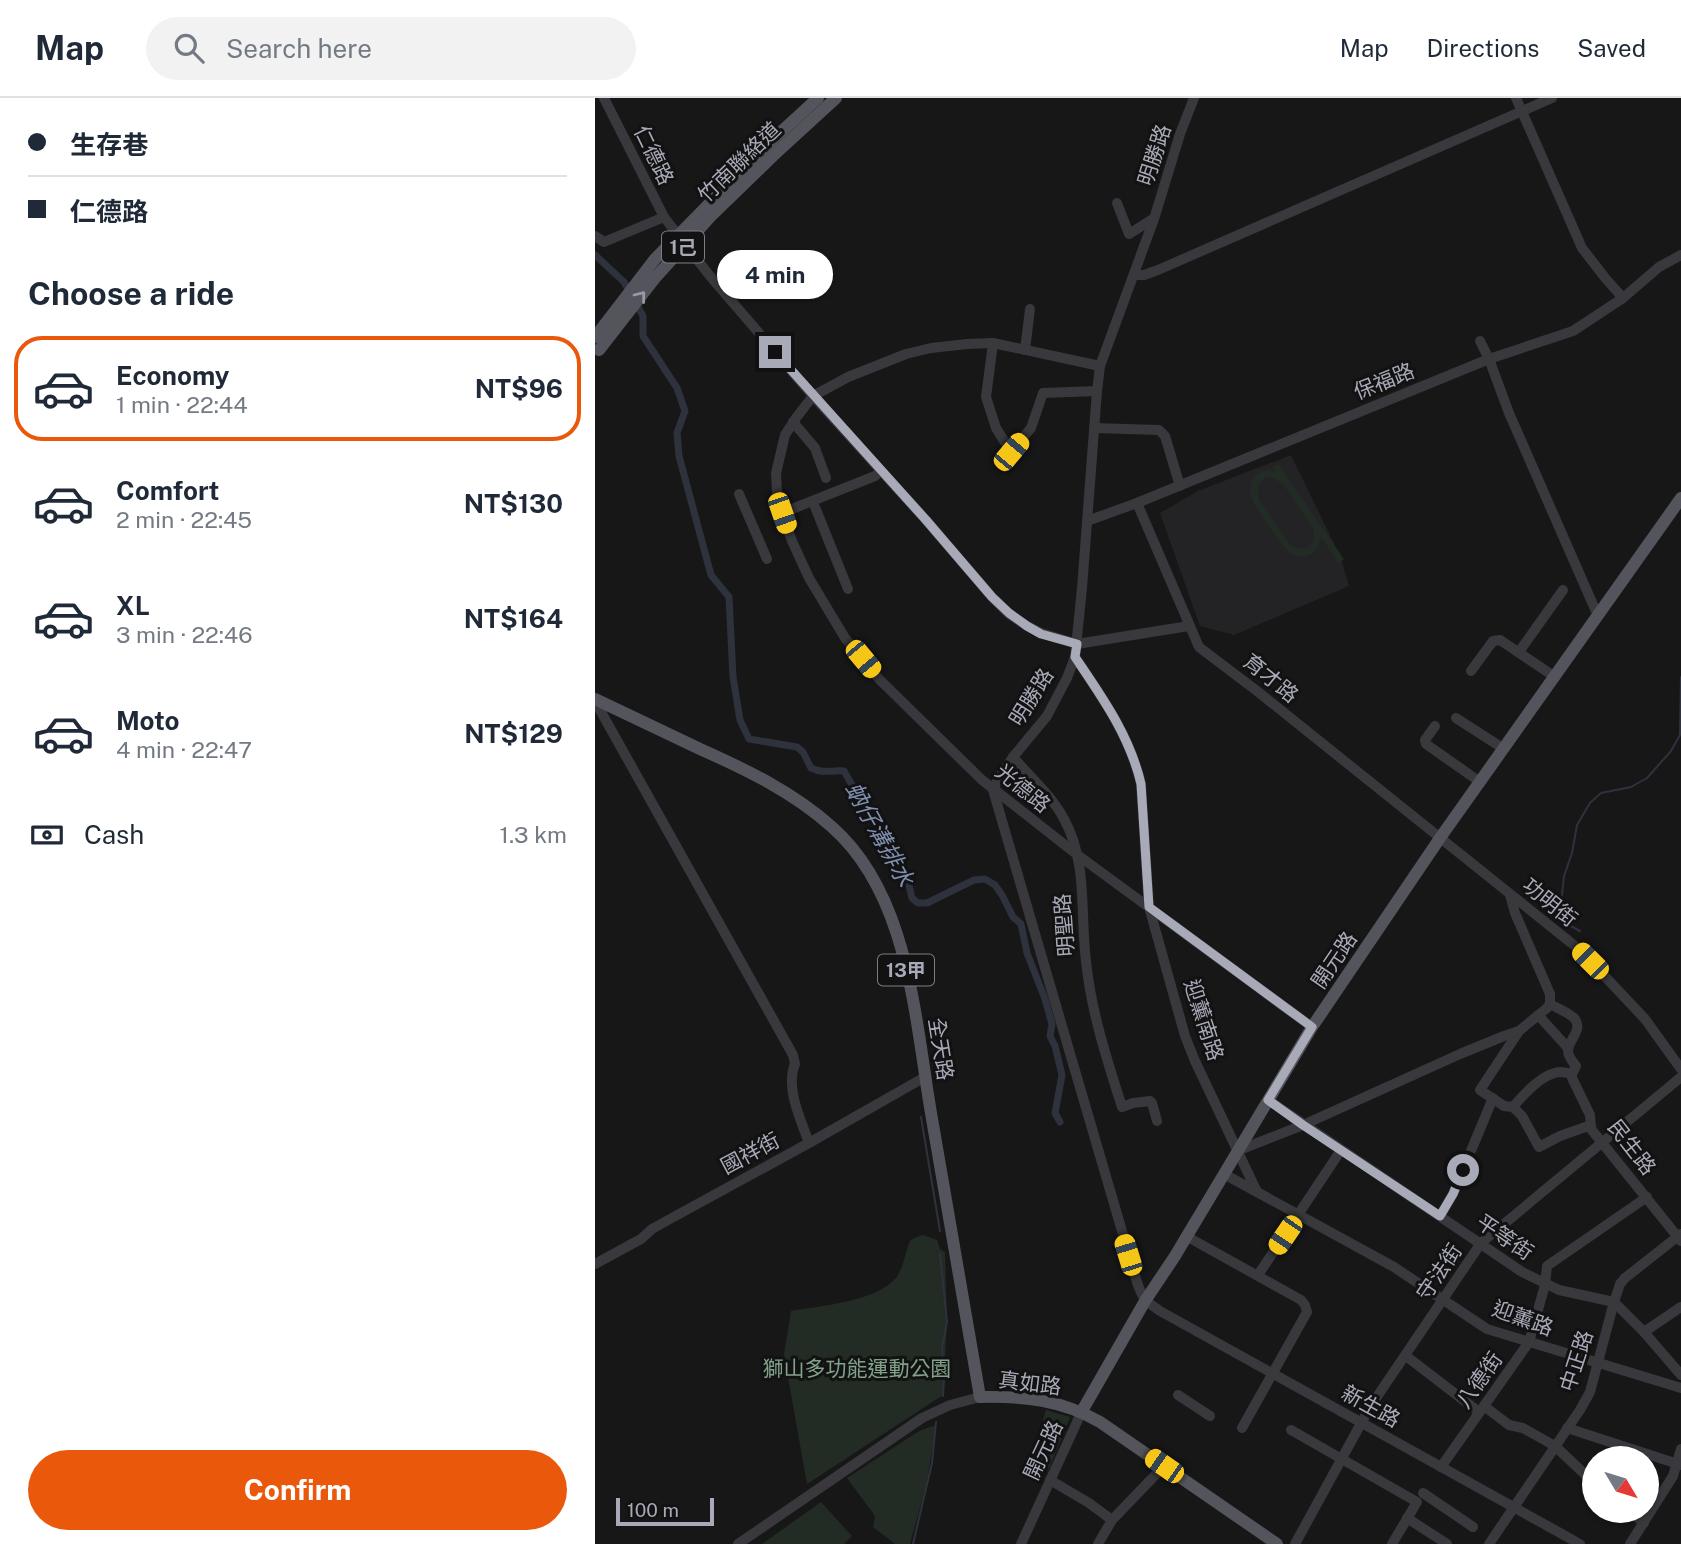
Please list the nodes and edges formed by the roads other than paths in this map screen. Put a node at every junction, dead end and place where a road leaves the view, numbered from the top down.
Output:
1 (604, 98) edge
2 (818, 98) edge
3 (836, 98) edge
4 (1194, 98) edge
5 (1516, 98) edge
6 (1552, 98) edge
7 (1522, 111) junction
8 (774, 147) junction
9 (1117, 203) dead end
10 (664, 217) junction
11 (1154, 219) junction
12 (595, 236) edge
13 (1681, 255) edge
14 (1134, 275) junction
15 (1623, 298) junction
16 (1030, 309) dead end
17 (595, 337) edge
18 (1480, 341) dead end
19 (993, 343) junction
20 (1025, 350) junction
21 (597, 354) edge
22 (1489, 359) junction
23 (1100, 366) junction
24 (1097, 391) junction
25 (813, 396) junction
26 (793, 422) junction
27 (1094, 428) junction
28 (881, 471) junction
29 (826, 478) dead end
30 (1180, 486) junction
31 (739, 494) dead end
32 (1681, 498) edge
33 (1137, 503) junction
34 (815, 507) dead end
35 (782, 513) junction
36 (1087, 521) junction
37 (767, 559) dead end
38 (848, 589) dead end
39 (1563, 590) dead end
40 (1598, 616) junction
41 (1189, 626) junction
42 (1077, 644) junction
43 (1519, 652) junction
44 (1075, 657) junction
45 (1471, 671) dead end
46 (1555, 677) junction
47 (595, 700) edge
48 (1456, 718) dead end
49 (1435, 726) dead end
50 (1504, 749) junction
51 (1013, 757) junction
52 (1480, 782) junction
53 (993, 790) junction
54 (1440, 838) junction
55 (1079, 856) junction
56 (1510, 894) junction
57 (1149, 907) junction
58 (1551, 1004) junction
59 (1538, 1015) junction
60 (1312, 1027) junction
61 (1519, 1031) junction
62 (1568, 1048) junction
63 (1681, 1069) edge
64 (1572, 1074) junction
65 (925, 1077) junction
66 (1681, 1077) edge
67 (1493, 1098) junction
68 (1268, 1100) junction
69 (1513, 1107) junction
70 (1157, 1121) dead end
71 (1303, 1125) junction
72 (1591, 1125) junction
73 (809, 1143) junction
74 (1602, 1143) junction
75 (1341, 1150) junction
76 (1237, 1152) junction
77 (1224, 1174) junction
78 (1257, 1192) junction
79 (1647, 1196) junction
80 (1299, 1214) junction
81 (1440, 1216) junction
82 (1186, 1236) junction
83 (1680, 1237) edge
84 (1481, 1243) junction
85 (595, 1264) edge
86 (1258, 1275) junction
87 (1545, 1284) junction
88 (1443, 1299) junction
89 (1145, 1301) junction
90 (1614, 1302) junction
91 (1681, 1307) edge
92 (1644, 1332) junction
93 (1529, 1342) junction
94 (1406, 1356) junction
95 (1598, 1363) junction
96 (1273, 1373) junction
97 (1681, 1375) edge
98 (1681, 1388) edge
99 (1178, 1395) dead end
100 (980, 1397) junction
101 (1482, 1409) junction
102 (1082, 1411) junction
103 (1210, 1416) dead end
104 (1361, 1423) junction
105 (1242, 1428) dead end
106 (1567, 1428) junction
107 (1291, 1430) dead end
108 (1555, 1446) junction
109 (1681, 1450) edge
110 (1342, 1461) junction
111 (1679, 1465) edge
112 (1164, 1466) junction
113 (1441, 1467) junction
114 (1582, 1472) edge
115 (1050, 1480) junction
116 (1420, 1497) junction
117 (1659, 1499) edge
118 (1513, 1507) junction
119 (1407, 1518) junction
120 (1112, 1520) junction
121 (1644, 1523) edge
122 (1473, 1527) dead end
123 (738, 1544) edge
124 (1021, 1544) edge
125 (1098, 1544) edge
126 (1277, 1544) edge
127 (1295, 1544) edge
128 (1392, 1544) edge
129 (1447, 1544) edge
130 (1489, 1544) edge
131 (1580, 1544) edge
132 (1630, 1544) edge

1 - 10 street, 仁德路
2 - 8 main road, 竹南聯絡道 / 1己
3 - 8 main road, 竹南聯絡道 / 1己
4 - 11 street, 明勝路
5 - 7 street
6 - 7 street
7 - 14 street
7 - 15 street
8 - 17 main road, 竹南聯絡道 / 1己, bridge
21 -> 8 main road, 竹南聯絡道 / 1己, bridge
9 - 11 street
10 - 12 street
10 - 25 street, 仁德路
11 - 14 street, 明勝路
13 - 15 street, 保福路
14 - 23 street, 明勝路
15 - 22 street, 保福路
16 - 20 street
18 - 22 street
19 - 20 street
19 - 24 street
19 - 25 street
20 - 23 street
22 - 30 street, 保福路
22 - 40 street
23 - 24 street, 明勝路
24 - 27 street, 明勝路
25 - 26 street, 光德路
25 - 28 street, 仁德路
26 - 29 street
26 - 35 street, 光德路
27 - 30 street
27 - 36 street, 明勝路
28 - 35 street
28 - 42 street, 仁德路
30 - 33 street, 保福路
31 - 37 street
32 - 40 main road, 開元路
33 - 36 street, 保福路
33 - 41 street, 育才路
34 - 38 street
35 - 53 street, 光德路
36 - 42 street, 明勝路
39 - 43 street
40 - 46 main road, 開元路
41 - 42 street
41 - 54 street, 育才路
42 - 44 street, 明勝路
43 - 45 street
43 - 46 street
44 - 51 street, 明勝路
44 - 57 street, 迎薰南路
46 - 50 main road, 開元路
47 - 65 main road, 全天路 / 13甲
47 - 73 street
48 - 50 street
49 - 52 street
50 - 52 main road, 開元路
51 - 53 street, 明勝路
51 - 55 street, 明聖路
52 - 54 main road, 開元路
53 - 55 street, 光德路
53 - 89 street
54 - 56 street, 功明街
54 - 60 main road, 開元路
55 - 57 street, 光德路
55 - 70 street, 明聖路
56 - 58 street
56 - 63 street, 功明街
57 - 60 street, 光德路
57 - 76 street, 迎薰南路
58 - 59 street
58 - 62 street, 民生路
59 - 61 street
59 - 62 street
60 - 68 main road, 開元路
61 - 67 street
61 - 71 street
62 - 64 street, 民生路
64 - 69 street
64 - 72 street, 民生路
65 - 73 street, 國祥街
65 - 100 main road, 全天路 / 13甲
66 - 74 street, 守法街
67 - 69 street
67 - 81 street
68 - 71 street, 平等街
68 - 76 main road, 開元路
69 - 72 street
71 - 75 street, 平等街
71 - 76 street
72 - 74 street, 民生路
73 - 85 street, 國祥街
74 - 79 street, 民生路
74 - 84 street, 守法街
75 - 80 street
75 - 81 street, 平等街
76 - 77 main road, 開元路
76 - 78 street, 迎薰南路
77 - 78 street, 迎薰路
77 - 82 main road, 開元路
78 - 80 street, 迎薰路
79 - 83 street, 民生路
79 - 87 street, 八德街
80 - 86 street
80 - 88 street, 迎薰路
81 - 84 street, 平等街
82 - 86 street
82 - 89 main road, 開元路
83 - 90 street, 中正路
84 - 87 street, 平等街
84 - 88 street, 守法街
86 - 96 street
87 - 90 street, 平等街
87 - 93 street, 八德街
88 - 93 street, 迎薰路
88 - 94 street, 守法街
89 - 96 street, 新生路
89 - 102 main road, 開元路
90 - 92 street
90 - 95 street, 中正路
91 - 92 street
92 - 97 street
93 - 95 street, 迎薰路
93 - 101 street, 八德街
94 - 101 street
94 - 104 street, 守法街
95 - 98 street, 迎薰路
95 - 106 street, 中正路
96 - 104 street, 新生路
96 - 105 street
99 - 103 street
100 - 102 main road, 真如路
100 - 123 street, 真如路
101 - 108 street
101 - 113 street, 八德街
102 - 112 main road, 真如路
102 - 115 street, 開元路
104 - 110 street, 守法街
104 - 113 street, 新生路
106 - 108 street, 中正路
106 - 111 street
107 - 110 street
108 - 114 street
108 - 118 street, 中正路
109 - 111 street
110 - 116 street
110 - 127 street, 守法街
111 - 117 street
112 - 120 street
112 - 126 main road, 真如路
113 - 118 street, 新生路
115 - 120 street
115 - 124 street, 開元路
116 - 119 street
116 - 122 street
118 - 130 street, 中正路
118 - 131 street, 新生路
119 - 128 street
119 - 129 street
120 - 125 street
121 - 132 street

